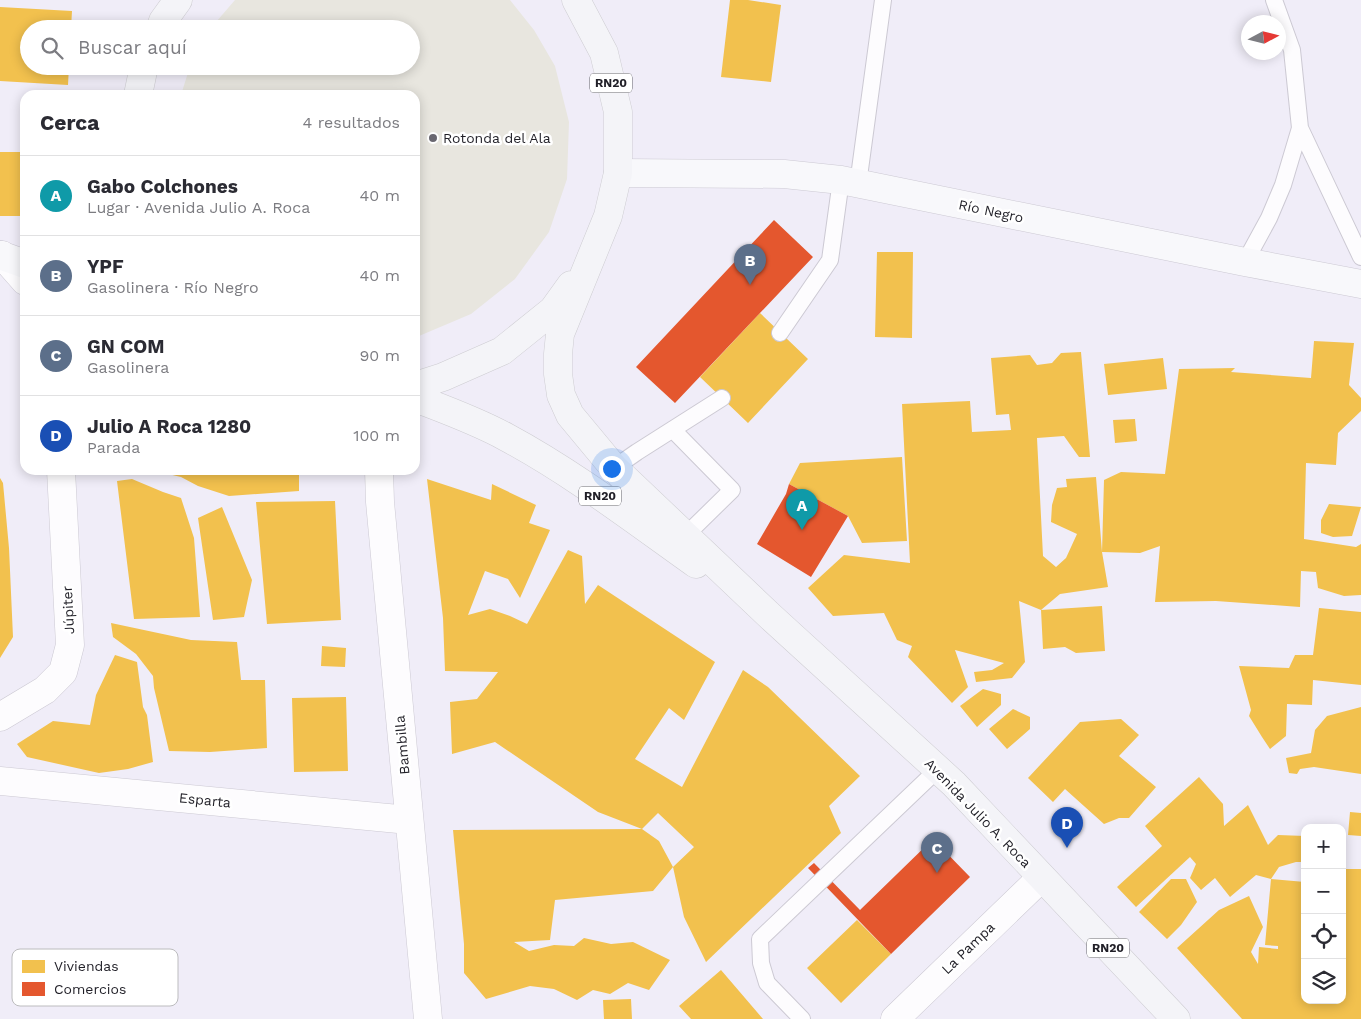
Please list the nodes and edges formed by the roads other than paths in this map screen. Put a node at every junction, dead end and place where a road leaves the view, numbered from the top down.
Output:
1 (178, 0) edge
2 (576, 0) edge
3 (883, 0) edge
4 (1274, 0) edge
5 (164, 20) edge
6 (142, 75) edge
7 (139, 90) edge
8 (1300, 128) junction
9 (618, 173) junction
10 (849, 182) junction
11 (1361, 256) edge
12 (9, 258) edge
13 (591, 258) junction
14 (1245, 262) junction
15 (20, 274) edge
16 (1361, 284) edge
17 (780, 333) dead end
18 (420, 384) edge
19 (722, 398) dead end
20 (420, 400) edge
21 (673, 430) junction
22 (614, 468) junction
23 (61, 475) edge
24 (379, 475) edge
25 (686, 535) junction
26 (771, 617) junction
27 (0, 717) edge
28 (938, 770) junction
29 (0, 780) edge
30 (409, 820) junction
31 (1041, 878) junction
32 (428, 1019) edge
33 (802, 1019) edge
34 (895, 1019) edge
35 (1176, 1019) edge

1 - 5 main road
2 - 9 main road, Avenida Julio A. Roca / RN20
3 - 10 lane
4 - 8 lane
6 - 7 main road
8 - 11 lane
8 - 14 lane
9 - 10 main road, Río Negro
9 - 13 main road, Avenida Julio A. Roca / RN20
10 - 14 main road, Río Negro
10 - 17 lane
12 - 15 street
13 - 18 main road, Avenida Julio A. Roca / RN20
13 - 22 main road, Avenida Julio A. Roca / RN20
14 - 16 main road, Río Negro
19 - 21 lane
20 - 26 main road, Avenida Julio A. Roca / RN20
21 - 22 lane
21 - 25 lane
22 - 25 main road, Avenida Julio A. Roca / RN20
23 - 27 street, Júpiter
24 - 30 street, Bambilla
25 - 26 main road, Avenida Julio A. Roca / RN20
26 - 28 main road, Avenida Julio A. Roca / RN20
28 - 31 main road, Avenida Julio A. Roca / RN20
28 - 33 lane
29 - 30 street, Esparta
30 - 32 street, Bambilla
31 - 34 street, La Pampa
31 - 35 main road, Avenida Julio A. Roca / RN20

